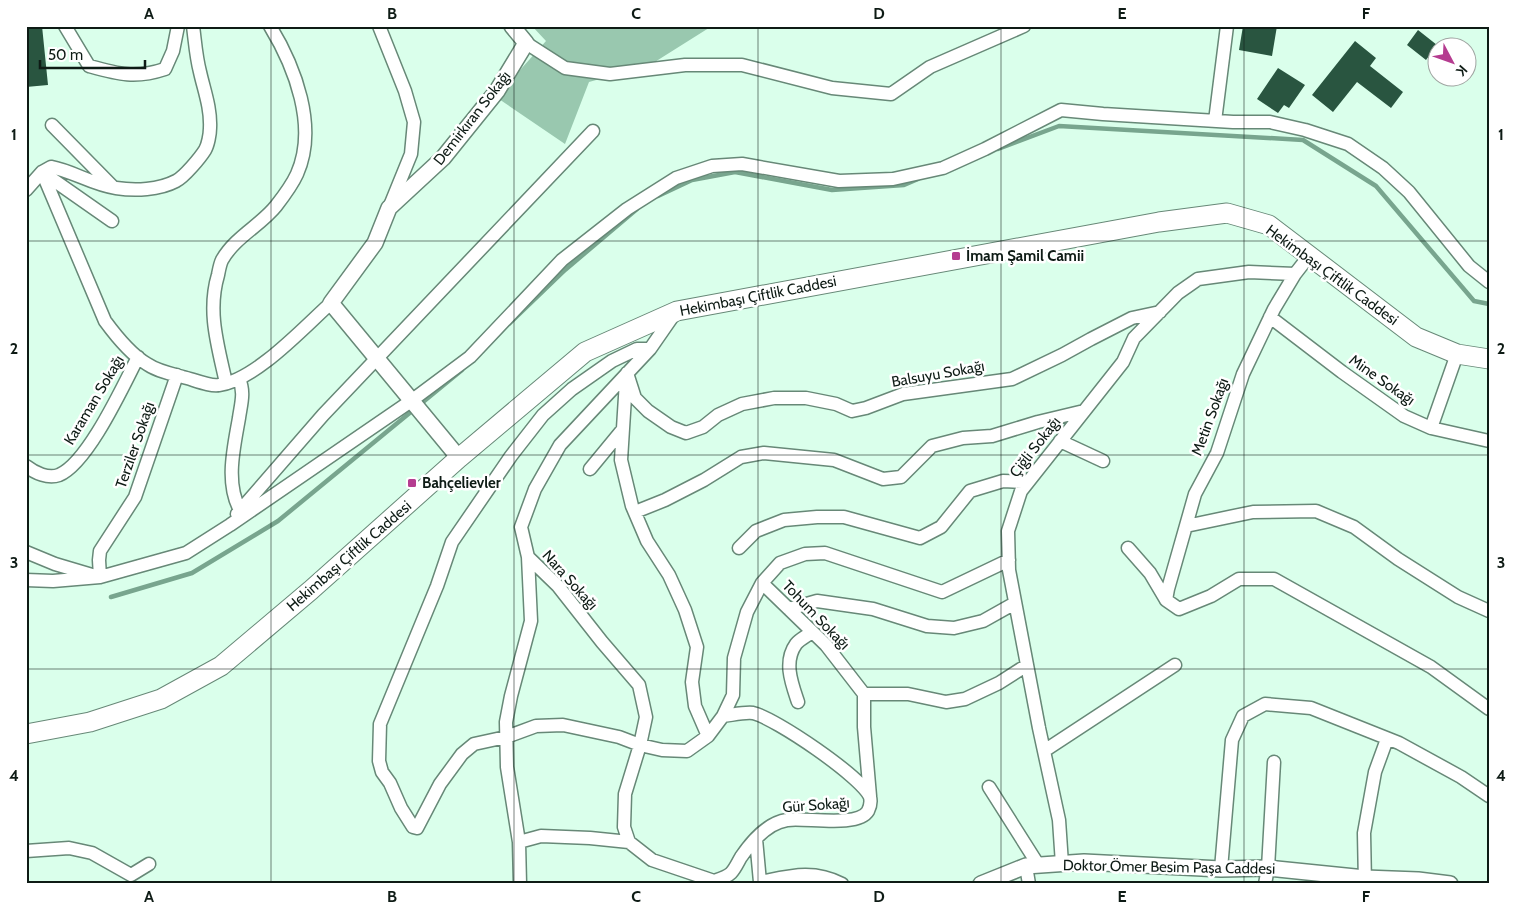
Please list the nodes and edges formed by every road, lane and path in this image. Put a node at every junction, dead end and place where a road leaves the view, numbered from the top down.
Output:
1 (65, 26) edge
2 (178, 26) edge
3 (193, 26) edge
4 (270, 26) edge
5 (378, 26) edge
6 (512, 26) edge
7 (1024, 26) edge
8 (1227, 26) edge
9 (526, 43) junction
10 (1215, 121) junction
11 (52, 125) dead end
12 (593, 131) dead end
13 (42, 172) junction
14 (114, 188) junction
15 (26, 190) edge
16 (389, 208) junction
17 (112, 222) dead end
18 (1309, 256) junction
19 (1295, 274) junction
20 (1489, 282) edge
21 (332, 303) junction
22 (677, 311) junction
23 (1160, 312) junction
24 (1270, 317) junction
25 (650, 349) junction
26 (1458, 354) junction
27 (138, 357) junction
28 (376, 359) junction
29 (1489, 359) edge
30 (627, 373) junction
31 (177, 375) junction
32 (239, 379) junction
33 (226, 383) junction
34 (416, 406) junction
35 (1084, 411) junction
36 (623, 428) junction
37 (1431, 428) junction
38 (1060, 441) junction
39 (1489, 441) edge
40 (459, 458) junction
41 (1102, 461) dead end
42 (27, 468) edge
43 (590, 469) dead end
44 (1028, 482) junction
45 (240, 510) junction
46 (635, 512) junction
47 (230, 525) junction
48 (1186, 526) junction
49 (739, 548) dead end
50 (1128, 548) dead end
51 (26, 552) edge
52 (528, 557) junction
53 (1009, 560) junction
54 (100, 577) junction
55 (26, 580) edge
56 (762, 583) junction
57 (1166, 600) junction
58 (1015, 604) junction
59 (789, 609) junction
60 (1489, 612) edge
61 (812, 632) junction
62 (1027, 664) junction
63 (1174, 665) dead end
64 (864, 694) junction
65 (798, 702) dead end
66 (1489, 709) edge
67 (723, 716) junction
68 (26, 734) edge
69 (708, 736) junction
70 (506, 737) junction
71 (1387, 739) junction
72 (640, 745) junction
73 (1044, 751) junction
74 (1274, 762) dead end
75 (990, 787) dead end
76 (1489, 796) edge
77 (870, 798) junction
78 (756, 839) junction
79 (519, 842) junction
80 (630, 842) junction
81 (26, 851) edge
82 (149, 864) dead end
83 (1062, 864) junction
84 (1032, 866) junction
85 (1268, 868) junction
86 (1221, 869) junction
87 (1365, 881) edge
88 (520, 884) edge
89 (842, 884) edge
90 (981, 884) edge
91 (1029, 884) edge
92 (1265, 884) edge
93 (1450, 884) edge

1 - 2 street
3 - 14 street
4 - 33 street
5 - 16 street
6 - 9 street
7 - 9 street
8 - 10 street
9 - 16 street, Demirkıran Sokağı
10 - 20 street
10 - 34 street
11 - 14 street
12 - 28 street
13 - 14 street
13 - 15 street
13 - 17 street
13 - 27 street
16 - 21 street
18 - 19 street, Metin Sokağı
18 - 22 main road, Hekimbaşı Çiftlik Caddesi
18 - 26 main road, Hekimbaşı Çiftlik Caddesi
19 - 23 street, Çiğli Sokağı
19 - 24 street, Metin Sokağı
21 - 28 street
21 - 32 street
22 - 25 street, Nara Sokağı
22 - 40 main road, Hekimbaşı Çiftlik Caddesi
23 - 30 street, Balsuyu Sokağı
23 - 35 street, Çiğli Sokağı
24 - 37 street, Mine Sokağı
24 - 48 street, Metin Sokağı
25 - 30 street, Nara Sokağı
25 - 70 street
26 - 29 main road, Hekimbaşı Çiftlik Caddesi
26 - 37 street
27 - 31 street
27 - 42 street, Karaman Sokağı
28 - 34 street
28 - 45 street
30 - 36 street
30 - 52 street, Nara Sokağı
31 - 33 street
31 - 54 street, Terziler Sokağı
32 - 33 street
32 - 45 street
34 - 40 street
34 - 47 street
35 - 38 street, Çiğli Sokağı
35 - 46 street
36 - 43 street
36 - 46 street
37 - 39 street, Mine Sokağı
38 - 41 street
38 - 44 street, Çiğli Sokağı
40 - 68 main road, Hekimbaşı Çiftlik Caddesi
44 - 49 street
44 - 53 street, Çiğli Sokağı
45 - 47 street
46 - 69 street
47 - 54 street
48 - 57 street, Metin Sokağı
48 - 60 street
50 - 57 street
51 - 54 street
52 - 70 street
52 - 72 street, Nara Sokağı
53 - 56 street
53 - 58 street, Çiğli Sokağı
54 - 55 street
56 - 59 street, Tohum Sokağı
56 - 67 street
57 - 66 street
58 - 59 street
58 - 62 street, Çiğli Sokağı
59 - 61 street, Tohum Sokağı
61 - 64 street, Tohum Sokağı
61 - 65 street
62 - 64 street
62 - 73 street, Çiğli Sokağı
63 - 73 street
64 - 77 street
67 - 69 street
67 - 77 street, Gür Sokağı
69 - 72 street
70 - 72 street
70 - 79 street
71 - 76 street
71 - 86 street
71 - 87 street
72 - 80 street, Nara Sokağı
73 - 83 street, Çiğli Sokağı
74 - 85 street
75 - 84 street
77 - 78 street, Gür Sokağı
78 - 80 street, Gür Sokağı
78 - 89 street
79 - 80 street
79 - 88 street
81 - 82 street
83 - 84 street, Doktor Ömer Besim Paşa Caddesi
83 - 86 street, Doktor Ömer Besim Paşa Caddesi
84 - 90 street, Doktor Ömer Besim Paşa Caddesi
84 - 91 street
85 - 86 street, Doktor Ömer Besim Paşa Caddesi
85 - 87 street, Doktor Ömer Besim Paşa Caddesi
85 - 92 street
87 - 93 street, Doktor Ömer Besim Paşa Caddesi

